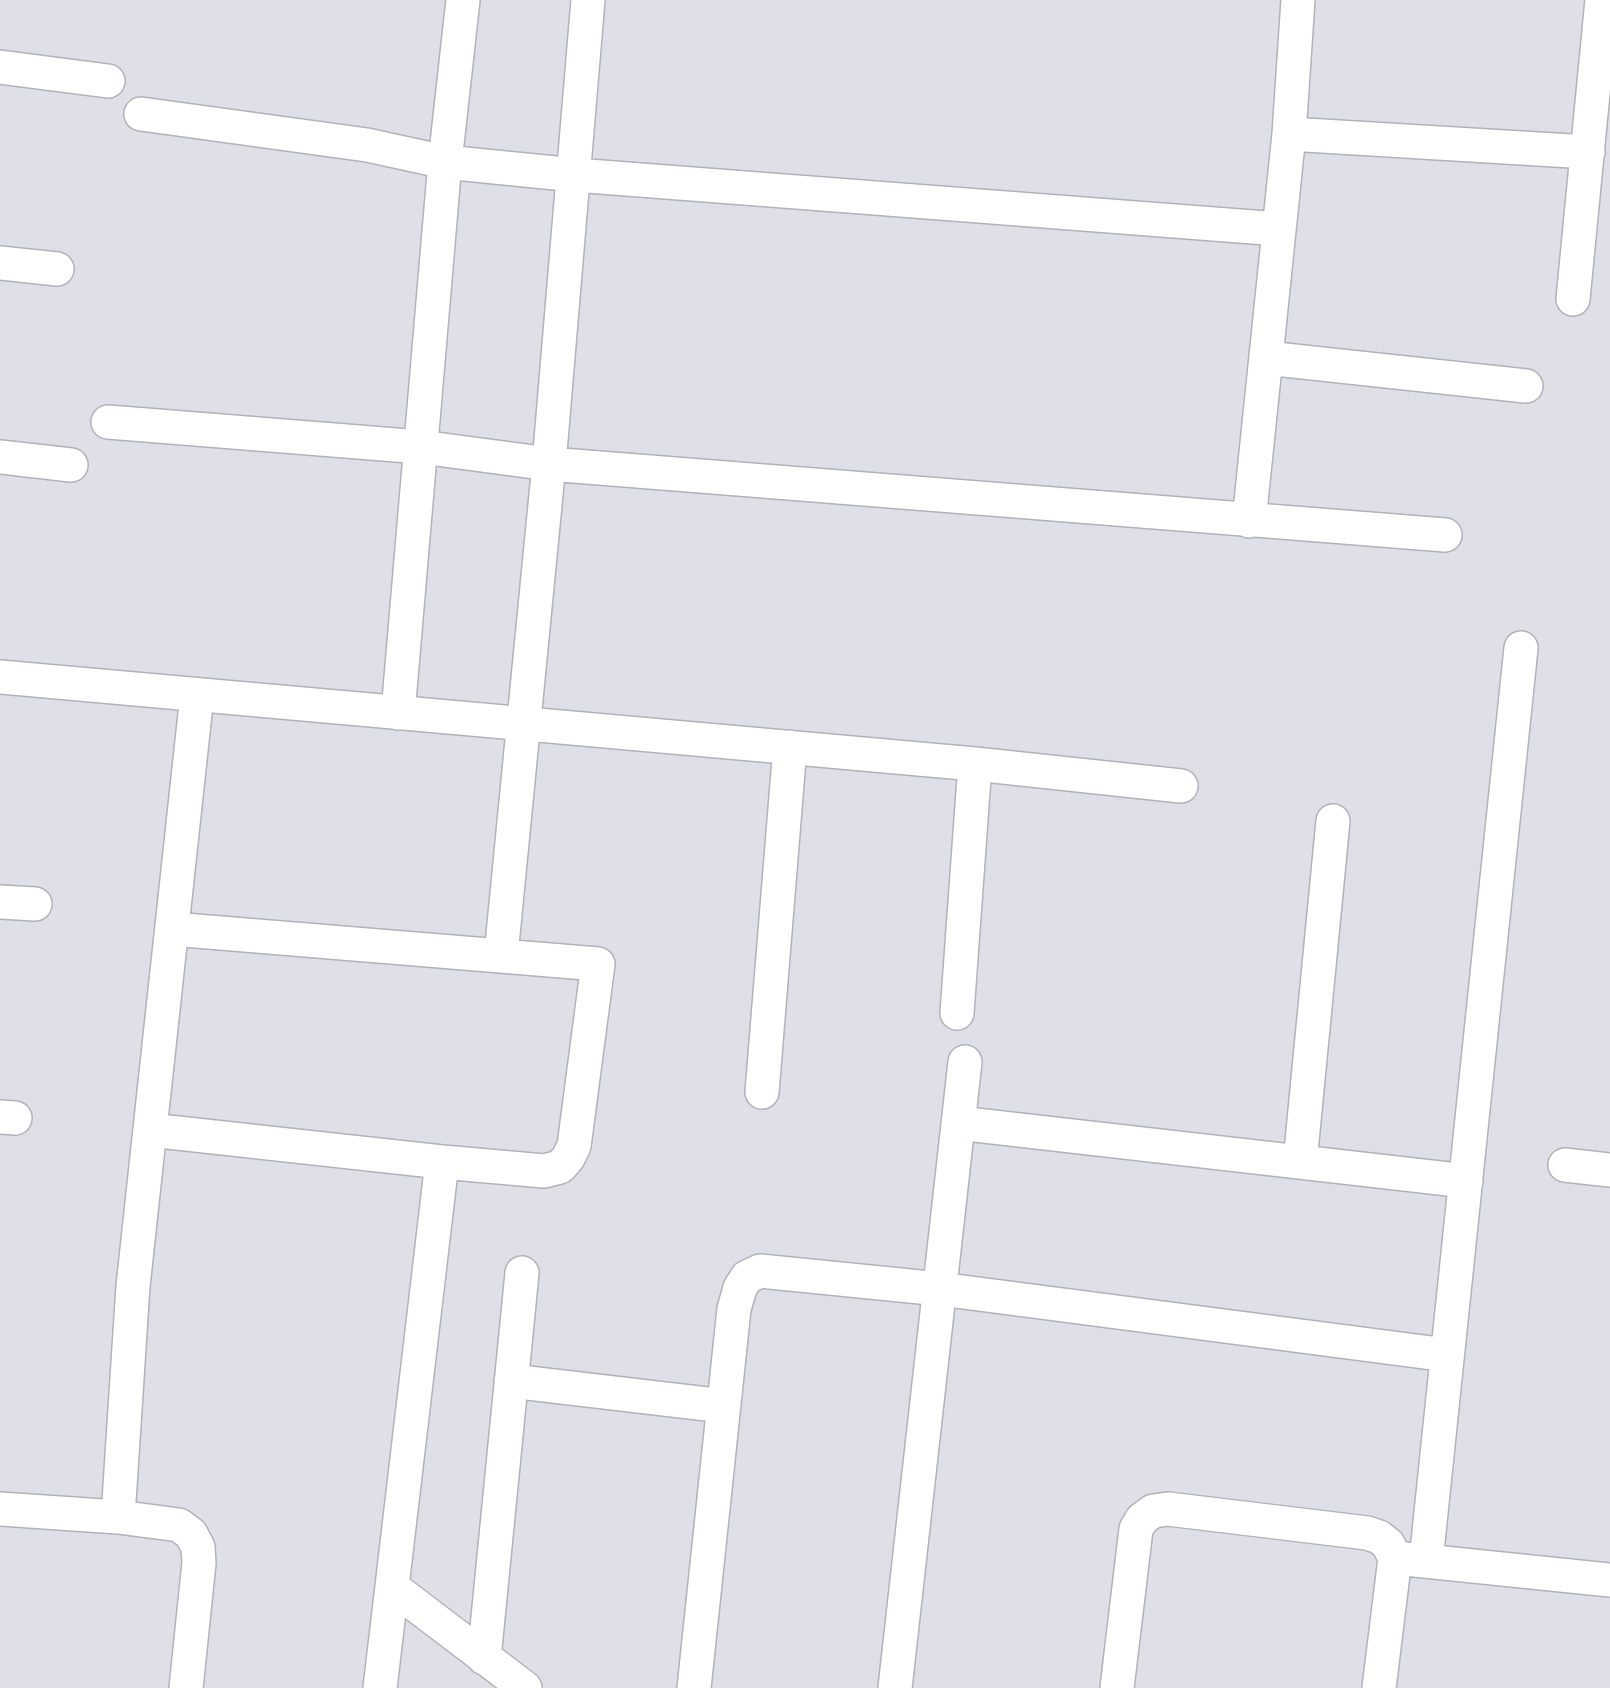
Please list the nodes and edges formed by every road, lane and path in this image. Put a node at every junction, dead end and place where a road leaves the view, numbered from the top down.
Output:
1 (463, 0) edge
2 (588, 0) edge
3 (1299, 0) edge
4 (1602, 0) edge
5 (0, 67) edge
6 (108, 81) dead end
7 (141, 114) dead end
8 (1289, 134) junction
9 (445, 162) junction
10 (1594, 165) edge
11 (575, 176) junction
12 (1279, 229) junction
13 (0, 263) edge
14 (57, 269) dead end
15 (1573, 299) dead end
16 (1266, 357) junction
17 (1526, 386) dead end
18 (108, 422) dead end
19 (421, 447) junction
20 (0, 457) edge
21 (549, 464) junction
22 (71, 465) dead end
23 (1249, 521) junction
24 (1445, 535) dead end
25 (1521, 648) dead end
26 (0, 677) edge
27 (197, 695) junction
28 (398, 713) junction
29 (522, 724) junction
30 (790, 747) junction
31 (975, 764) junction
32 (1181, 786) dead end
33 (1333, 821) dead end
34 (0, 902) edge
35 (35, 904) dead end
36 (172, 928) junction
37 (501, 955) junction
38 (957, 1013) dead end
39 (965, 1062) dead end
40 (762, 1092) dead end
41 (958, 1123) junction
42 (150, 1130) junction
43 (442, 1162) junction
44 (1300, 1162) junction
45 (1565, 1165) dead end
46 (1610, 1170) edge
47 (1466, 1181) junction
48 (522, 1273) dead end
49 (940, 1289) junction
50 (1447, 1355) junction
51 (511, 1381) junction
52 (724, 1406) junction
53 (0, 1509) edge
54 (118, 1517) junction
55 (1410, 1560) junction
56 (1610, 1580) edge
57 (392, 1587) junction
58 (484, 1658) junction
59 (186, 1688) edge
60 (380, 1688) edge
61 (525, 1688) edge
62 (694, 1688) edge
63 (896, 1688) edge
64 (1117, 1688) edge
65 (1379, 1688) edge

1 - 9 street
2 - 11 street
3 - 8 street
4 - 10 street
5 - 6 street
7 - 9 street
8 - 10 street
8 - 12 street
9 - 11 street
9 - 19 street
10 - 15 street
11 - 12 street
11 - 21 street
12 - 16 street
13 - 14 street
16 - 17 street
16 - 23 street
18 - 19 street
19 - 21 street
19 - 28 street
20 - 22 street
21 - 23 street
21 - 29 street
23 - 24 street
25 - 47 street
26 - 27 street
27 - 28 street
27 - 36 street
28 - 29 street
29 - 30 street
29 - 37 street
30 - 31 street
30 - 40 street
31 - 32 street
31 - 38 street
33 - 44 street
34 - 35 street
36 - 37 street
36 - 42 street
37 - 43 street
39 - 41 street
41 - 44 street
41 - 49 street
42 - 43 street
42 - 54 street
43 - 57 street
44 - 47 street
45 - 46 street
47 - 50 street
48 - 51 street
49 - 50 street
49 - 52 street
49 - 63 street
50 - 55 street
51 - 52 street
51 - 58 street
52 - 62 street
53 - 54 street
54 - 59 street
55 - 56 street
55 - 64 street
55 - 65 street
57 - 58 street
57 - 60 street
58 - 61 street

